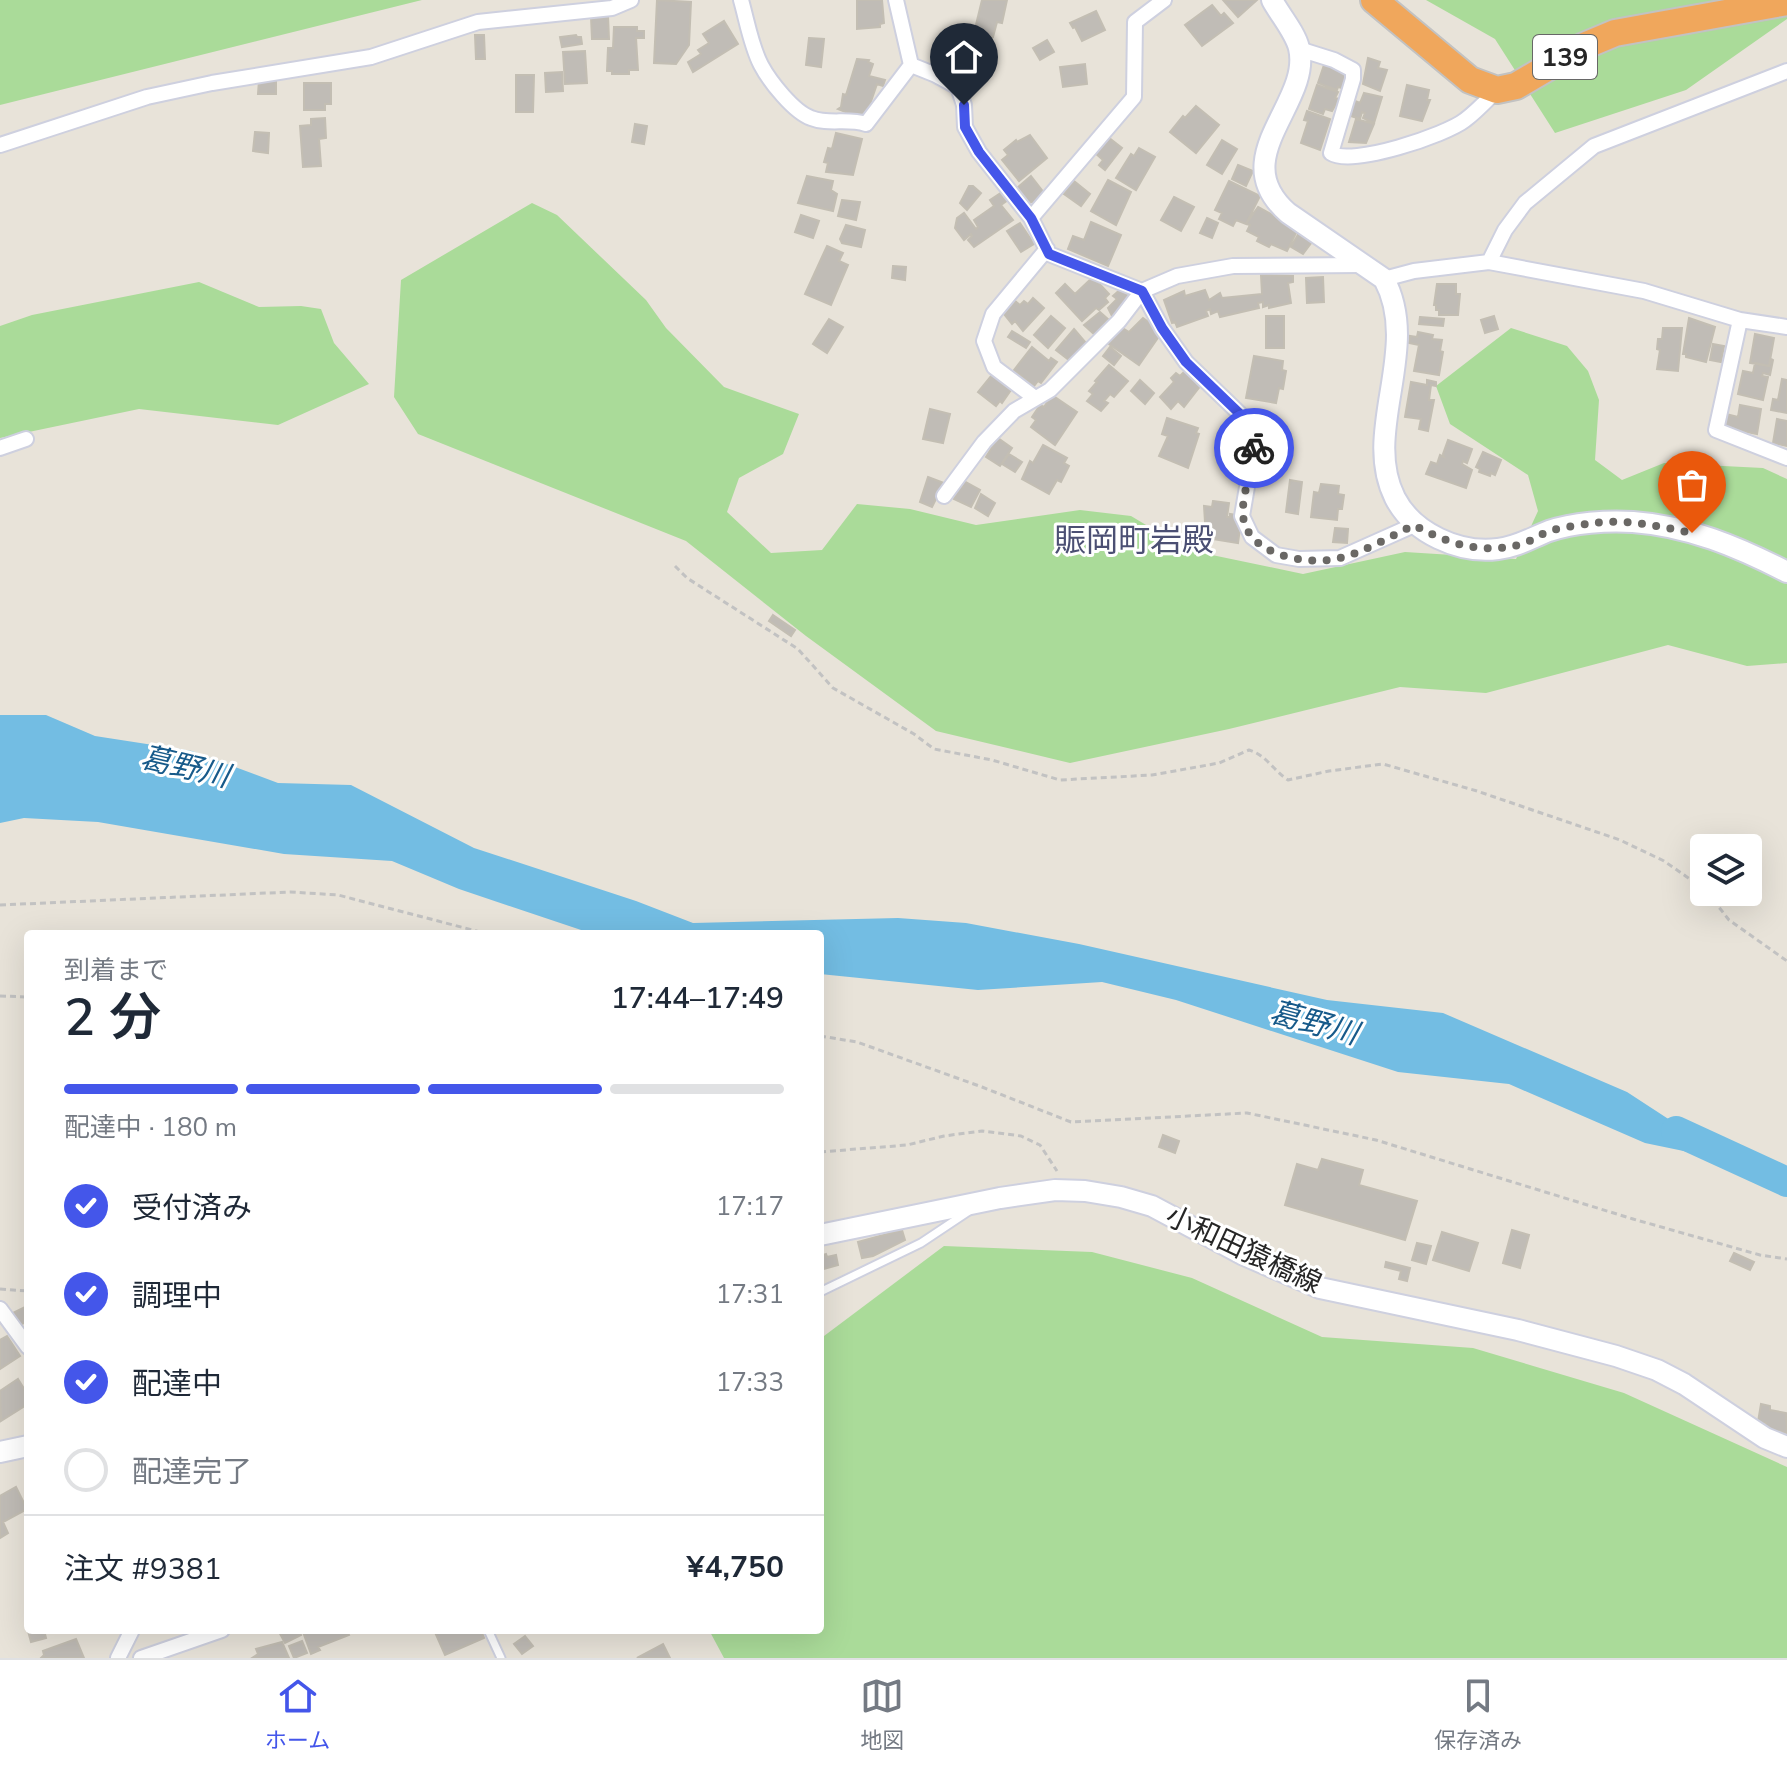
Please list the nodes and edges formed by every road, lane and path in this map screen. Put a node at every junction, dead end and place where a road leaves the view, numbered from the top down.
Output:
1 (631, 0) edge
2 (741, 0) edge
3 (896, 0) edge
4 (1164, 0) edge
5 (1272, 0) edge
6 (1374, 0) edge
7 (1787, 2) edge
8 (1299, 49) junction
9 (911, 65) junction
10 (1787, 71) edge
11 (1497, 90) junction
12 (0, 145) edge
13 (1031, 218) junction
14 (1047, 249) junction
15 (1489, 262) junction
16 (1362, 265) junction
17 (1384, 279) junction
18 (1142, 291) junction
19 (1740, 320) junction
20 (1787, 327) edge
21 (1035, 398) junction
22 (26, 439) dead end
23 (0, 448) edge
24 (1787, 458) edge
25 (944, 496) dead end
26 (1414, 525) junction
27 (675, 566) dead end
28 (1787, 572) edge
29 (1690, 880) edge
30 (0, 905) edge
31 (1717, 906) edge
32 (473, 930) edge
33 (1787, 961) edge
34 (0, 996) edge
35 (24, 997) edge
36 (824, 1037) edge
37 (824, 1152) edge
38 (1055, 1190) junction
39 (978, 1203) junction
40 (824, 1234) edge
41 (1787, 1259) edge
42 (0, 1289) edge
43 (824, 1290) edge
44 (24, 1291) edge
45 (0, 1309) edge
46 (24, 1342) edge
47 (24, 1447) edge
48 (1787, 1447) edge
49 (0, 1452) edge
50 (130, 1634) edge
51 (213, 1634) edge
52 (490, 1634) edge
53 (173, 1653) edge
54 (118, 1658) edge
55 (141, 1658) edge
56 (501, 1658) edge

1 - 12 street
2 - 9 street
3 - 9 street
4 - 13 street
5 - 8 main road
6 - 11 highway, 139
7 - 11 highway, 139
8 - 11 street
8 - 16 main road
9 - 13 street
10 - 15 street
13 - 14 street
14 - 18 street
14 - 21 street
15 - 17 street
15 - 19 street
16 - 17 main road
16 - 18 street
17 - 26 main road
18 - 21 street
18 - 26 street
19 - 20 street
19 - 24 street
21 - 25 street
22 - 23 street
26 - 28 main road
27 - 29 path
30 - 32 path
31 - 33 path
34 - 35 path
36 - 41 path
37 - 38 path
38 - 39 main road, 小和田猿橋線
38 - 48 main road, 小和田猿橋線
39 - 40 main road, 小和田猿橋線
39 - 43 lane
42 - 44 path
45 - 46 street
47 - 49 main road
50 - 54 street
51 - 53 street
52 - 56 lane
53 - 55 street

